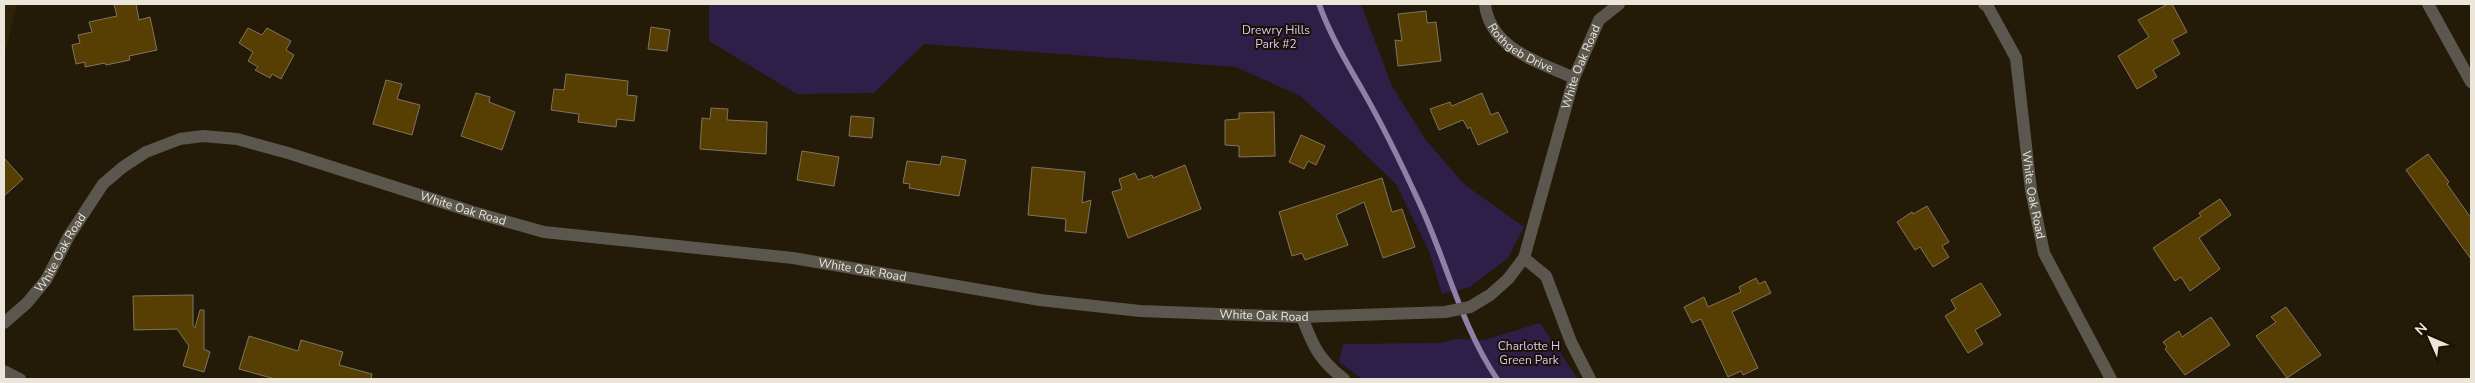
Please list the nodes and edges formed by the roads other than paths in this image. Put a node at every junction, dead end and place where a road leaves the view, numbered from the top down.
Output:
1 (1485, 4) edge
2 (1619, 4) edge
3 (1984, 4) edge
4 (2428, 4) edge
5 (1574, 78) junction
6 (2471, 82) edge
7 (1524, 258) junction
8 (1302, 317) junction
9 (4, 323) edge
10 (4, 371) edge
11 (20, 379) edge
12 (1344, 379) edge
13 (1590, 379) edge
14 (2111, 379) edge

1 - 5 street, Rothgeb Drive
2 - 5 street, White Oak Road
3 - 14 street, White Oak Road
4 - 6 street
5 - 7 street, White Oak Road
7 - 8 street, White Oak Road
7 - 13 street
8 - 9 street, White Oak Road
8 - 12 street
10 - 11 street

